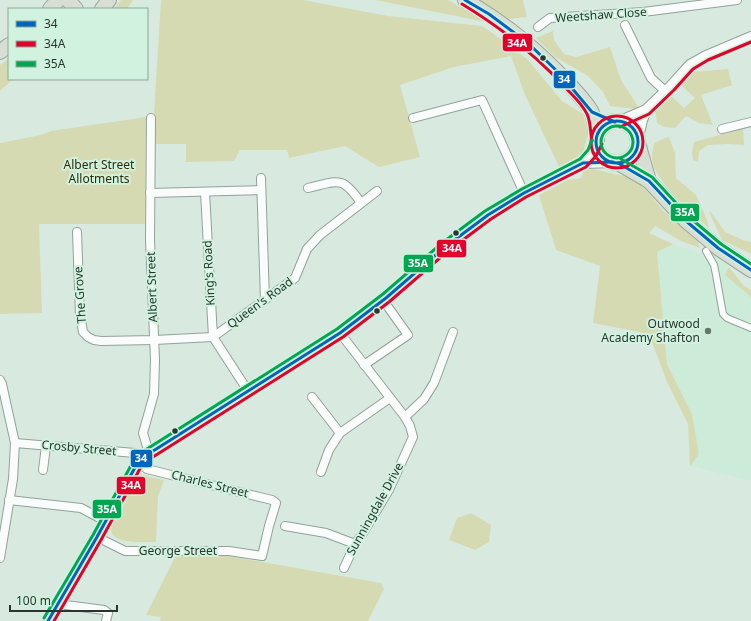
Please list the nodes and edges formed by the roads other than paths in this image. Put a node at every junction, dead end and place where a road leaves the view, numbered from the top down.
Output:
1 (58, 0) edge
2 (68, 0) edge
3 (109, 0) edge
4 (465, 0) edge
5 (737, 0) edge
6 (51, 8) edge
7 (75, 8) edge
8 (103, 8) edge
9 (625, 25) dead end
10 (538, 27) dead end
11 (751, 37) edge
12 (8, 46) edge
13 (0, 52) edge
14 (665, 91) junction
15 (646, 110) junction
16 (592, 112) junction
17 (151, 118) dead end
18 (413, 118) dead end
19 (616, 122) junction
20 (751, 122) edge
21 (722, 129) dead end
22 (597, 141) junction
23 (638, 141) junction
24 (583, 163) junction
25 (615, 163) junction
26 (261, 178) dead end
27 (649, 181) junction
28 (308, 188) dead end
29 (261, 190) junction
30 (205, 192) junction
31 (377, 192) dead end
32 (150, 193) junction
33 (524, 193) junction
34 (361, 203) junction
35 (77, 232) dead end
36 (706, 251) dead end
37 (751, 270) edge
38 (265, 300) junction
39 (383, 300) junction
40 (751, 328) edge
41 (453, 332) dead end
42 (340, 333) junction
43 (213, 337) junction
44 (154, 340) junction
45 (364, 365) junction
46 (0, 380) edge
47 (248, 391) junction
48 (312, 397) dead end
49 (390, 398) junction
50 (405, 417) junction
51 (340, 433) junction
52 (15, 443) junction
53 (46, 446) junction
54 (143, 458) junction
55 (43, 470) dead end
56 (321, 472) dead end
57 (9, 500) junction
58 (105, 521) junction
59 (285, 526) dead end
60 (97, 537) junction
61 (355, 544) junction
62 (262, 556) joint
63 (0, 558) edge
64 (344, 568) dead end
65 (58, 604) junction
66 (48, 621) edge
67 (106, 621) edge

1 - 6 highway
2 - 7 highway
3 - 8 highway
4 - 16 highway
5 - 10 street, Weetshaw Close
9 - 14 street
11 - 14 street
12 - 13 highway
14 - 15 street
15 - 19 street
15 - 23 street
16 - 19 highway
16 - 22 highway
17 - 32 street, Albert Street
18 - 33 street
19 - 22 highway
19 - 23 highway
20 - 21 street
22 - 24 street
22 - 25 highway
23 - 25 highway
23 - 27 highway
24 - 25 street
24 - 33 street
25 - 27 highway
26 - 29 street
27 - 37 highway
28 - 34 street
29 - 30 street
29 - 38 street
30 - 32 street
30 - 43 street, King's Road
31 - 34 street, Queen's Road
32 - 44 street, Albert Street
33 - 39 street
34 - 38 street, Queen's Road
35 - 44 street, The Grove
36 - 40 street
38 - 43 street, Queen's Road
39 - 42 street
39 - 45 street
41 - 50 street
42 - 45 street, Sunningdale Drive
42 - 47 street
43 - 44 street
43 - 47 street
44 - 54 street, Albert Street
45 - 49 street, Sunningdale Drive
46 - 52 street
47 - 54 street
48 - 51 street
49 - 50 street, Sunningdale Drive
49 - 51 street
50 - 61 street, Sunningdale Drive
51 - 56 street
52 - 53 street, Crosby Street
52 - 57 street
53 - 54 street, Crosby Street
53 - 55 street
54 - 58 street
54 - 62 street, Charles Street
57 - 58 street
57 - 63 street
58 - 60 street
59 - 61 street
60 - 62 street, George Street
60 - 65 street
61 - 64 street, Sunningdale Drive
65 - 66 street
65 - 67 street

